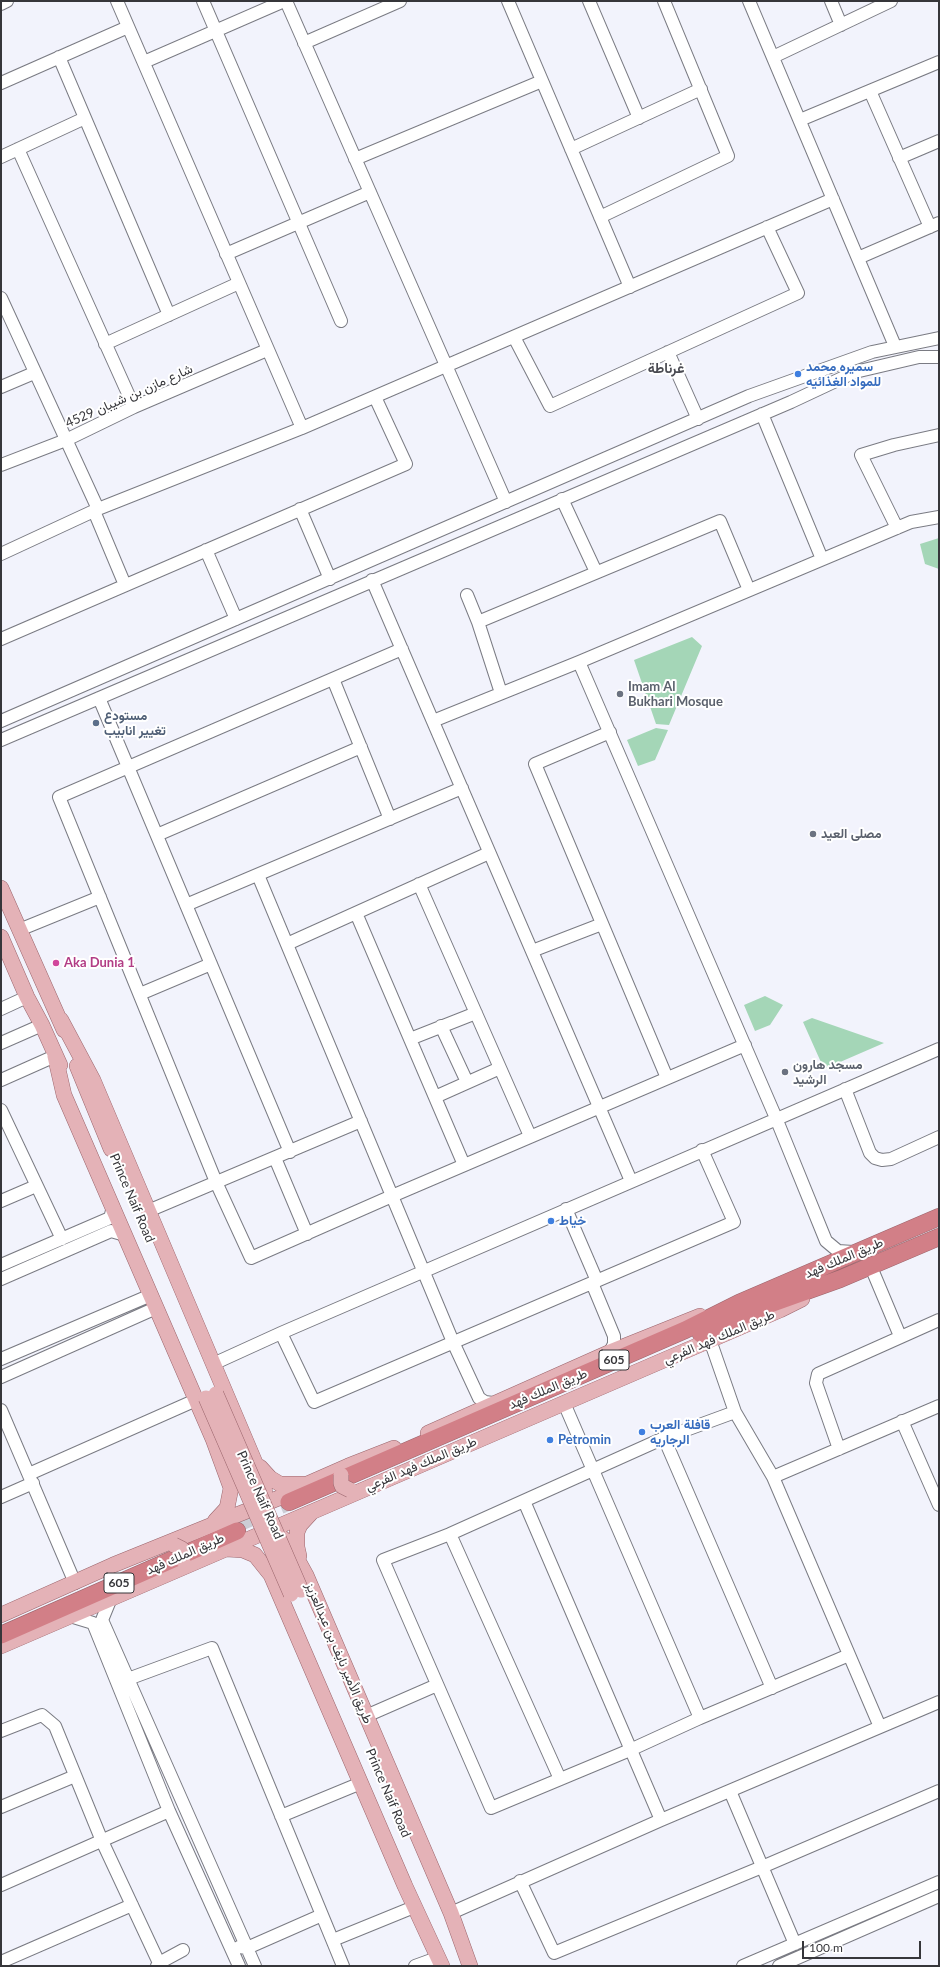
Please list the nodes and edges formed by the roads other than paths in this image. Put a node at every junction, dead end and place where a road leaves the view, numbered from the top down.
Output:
1 (7, 1) edge
2 (117, 1) edge
3 (203, 1) edge
4 (285, 1) edge
5 (400, 1) edge
6 (508, 1) edge
7 (589, 1) edge
8 (664, 1) edge
9 (749, 1) edge
10 (831, 1) edge
11 (889, 1) edge
12 (1, 4) edge
13 (841, 25) junction
14 (128, 27) junction
15 (216, 32) junction
16 (304, 43) junction
17 (59, 57) junction
18 (773, 58) junction
19 (144, 62) junction
20 (939, 62) edge
21 (542, 81) junction
22 (1, 82) edge
23 (700, 89) junction
24 (870, 91) junction
25 (85, 118) junction
26 (639, 118) junction
27 (800, 120) junction
28 (939, 141) edge
29 (18, 149) junction
30 (571, 149) junction
31 (1, 157) edge
32 (899, 158) junction
33 (355, 159) junction
34 (370, 192) junction
35 (833, 199) junction
36 (600, 217) junction
37 (298, 222) junction
38 (935, 225) edge
39 (767, 227) junction
40 (226, 254) junction
41 (858, 258) junction
42 (239, 283) junction
43 (630, 287) junction
44 (1, 298) edge
45 (169, 315) junction
46 (341, 321) dead end
47 (514, 337) junction
48 (939, 338) edge
49 (106, 344) junction
50 (895, 346) junction
51 (267, 350) junction
52 (668, 352) junction
53 (939, 357) edge
54 (445, 366) junction
55 (34, 373) junction
56 (1, 387) edge
57 (375, 397) junction
58 (134, 407) junction
59 (762, 414) junction
60 (698, 419) junction
61 (302, 428) junction
62 (939, 435) edge
63 (66, 440) junction
64 (1, 465) edge
65 (562, 499) junction
66 (506, 502) junction
67 (300, 509) junction
68 (96, 510) junction
69 (939, 517) edge
70 (897, 528) junction
71 (206, 550) junction
72 (1, 554) edge
73 (822, 560) junction
74 (596, 572) junction
75 (330, 578) junction
76 (372, 580) junction
77 (125, 585) junction
78 (749, 590) junction
79 (467, 595) dead end
80 (236, 619) junction
81 (478, 622) junction
82 (1, 639) edge
83 (402, 649) junction
84 (579, 662) junction
85 (333, 679) junction
86 (501, 693) junction
87 (99, 698) junction
88 (1, 721) edge
89 (433, 721) junction
90 (610, 732) junction
91 (1, 740) edge
92 (361, 747) junction
93 (128, 767) junction
94 (462, 788) junction
95 (390, 819) junction
96 (157, 835) junction
97 (490, 853) junction
98 (258, 875) junction
99 (419, 884) junction
100 (1, 888) edge
101 (100, 897) junction
102 (186, 905) junction
103 (356, 913) junction
104 (602, 924) junction
105 (19, 930) junction
106 (1, 937) edge
107 (287, 944) junction
108 (532, 951) junction
109 (211, 964) junction
110 (140, 994) junction
111 (27, 997) junction
112 (1, 1009) edge
113 (476, 1013) junction
114 (61, 1020) junction
115 (42, 1025) junction
116 (441, 1026) junction
117 (410, 1039) junction
118 (1, 1043) edge
119 (745, 1045) junction
120 (939, 1049) edge
121 (55, 1056) junction
122 (500, 1068) junction
123 (667, 1078) junction
124 (1, 1080) edge
125 (467, 1082) junction
126 (845, 1089) junction
127 (435, 1097) junction
128 (599, 1107) junction
129 (1, 1110) edge
130 (776, 1118) junction
131 (361, 1121) junction
132 (530, 1136) junction
133 (939, 1137) edge
134 (702, 1150) junction
135 (290, 1152) junction
136 (275, 1158) junction
137 (464, 1165) junction
138 (631, 1181) junction
139 (216, 1182) junction
140 (36, 1186) junction
141 (392, 1196) junction
142 (1, 1201) edge
143 (113, 1207) junction
144 (566, 1209) junction
145 (148, 1212) junction
146 (939, 1217) edge
147 (307, 1234) junction
148 (126, 1235) junction
149 (939, 1237) edge
150 (62, 1240) junction
151 (857, 1252) junction
152 (1, 1265) edge
153 (871, 1266) junction
154 (423, 1271) junction
155 (1, 1279) edge
156 (840, 1279) junction
157 (594, 1282) junction
158 (153, 1301) junction
159 (739, 1303) junction
160 (117, 1309) junction
161 (939, 1320) edge
162 (124, 1322) junction
163 (281, 1332) junction
164 (900, 1336) junction
165 (710, 1340) junction
166 (453, 1342) junction
167 (610, 1352) junction
168 (1, 1358) edge
169 (213, 1364) junction
170 (1, 1377) edge
171 (206, 1398) junction
172 (493, 1403) junction
173 (564, 1403) junction
174 (939, 1406) edge
175 (1, 1410) edge
176 (736, 1412) junction
177 (235, 1417) junction
178 (902, 1421) junction
179 (209, 1430) junction
180 (664, 1438) junction
181 (839, 1448) junction
182 (254, 1460) junction
183 (224, 1468) junction
184 (345, 1470) junction
185 (594, 1470) junction
186 (773, 1477) junction
187 (31, 1478) junction
188 (307, 1484) junction
189 (356, 1490) junction
190 (1, 1497) edge
191 (524, 1501) junction
192 (939, 1505) edge
193 (287, 1508) junction
194 (311, 1513) junction
195 (263, 1518) junction
196 (212, 1524) junction
197 (238, 1527) junction
198 (450, 1534) junction
199 (170, 1544) junction
200 (219, 1550) junction
201 (180, 1565) junction
202 (303, 1569) junction
203 (274, 1580) junction
204 (75, 1583) junction
205 (296, 1592) junction
206 (111, 1598) junction
207 (1, 1615) edge
208 (70, 1616) junction
209 (1, 1626) edge
210 (1, 1635) edge
211 (1, 1646) edge
212 (849, 1655) junction
213 (128, 1679) junction
214 (437, 1685) junction
215 (772, 1688) junction
216 (938, 1704) edge
217 (366, 1716) junction
218 (700, 1718) junction
219 (880, 1727) junction
220 (1, 1731) edge
221 (630, 1750) junction
222 (75, 1776) junction
223 (560, 1779) junction
224 (361, 1783) junction
225 (939, 1790) edge
226 (730, 1791) junction
227 (1, 1807) edge
228 (169, 1811) junction
229 (281, 1816) junction
230 (661, 1820) junction
231 (102, 1841) junction
232 (762, 1867) junction
233 (520, 1881) junction
234 (939, 1882) edge
235 (1, 1885) edge
236 (939, 1896) edge
237 (132, 1905) junction
238 (414, 1907) junction
239 (451, 1913) junction
240 (322, 1915) junction
241 (332, 1940) junction
242 (794, 1944) junction
243 (229, 1945) junction
244 (247, 1948) junction
245 (183, 1950) dead end
246 (1, 1962) edge
247 (442, 1963) edge
248 (158, 1964) edge
249 (239, 1966) edge
250 (255, 1966) edge
251 (343, 1966) edge
252 (415, 1966) edge
253 (469, 1966) edge
254 (743, 1966) edge
255 (779, 1966) edge

1 - 12 street
2 - 14 street
3 - 15 street
4 - 15 street
4 - 16 street
5 - 16 street
6 - 21 street
7 - 26 street
8 - 23 street
9 - 18 street
10 - 13 street
11 - 13 street
13 - 18 street
14 - 17 street
14 - 19 street
15 - 19 street
15 - 37 street
16 - 33 street
17 - 22 street
17 - 25 street
18 - 27 street
19 - 40 street
20 - 24 street
21 - 30 street
21 - 33 street
23 - 26 street
23 - 36 street
24 - 27 street
24 - 32 street
25 - 29 street
25 - 45 street
26 - 30 street
27 - 35 street
28 - 32 street
29 - 31 street
29 - 49 street
30 - 36 street
32 - 38 street
33 - 34 street
34 - 37 street
34 - 54 street
35 - 39 street
35 - 41 street
36 - 43 street
37 - 40 street
37 - 46 street
38 - 41 street
39 - 43 street
39 - 52 street
40 - 42 street
41 - 50 street
42 - 45 street
42 - 51 street
43 - 47 street
44 - 55 street
45 - 49 street
47 - 52 street
47 - 54 street
48 - 50 street
49 - 58 street
50 - 60 street
51 - 58 street, شارع مازن بن شيبان 4529
51 - 61 street
52 - 60 street
53 - 59 street
54 - 57 street
54 - 66 street
55 - 56 street
55 - 63 street
57 - 61 street
57 - 67 street
58 - 63 street, شارع مازن بن شيبان 4529
59 - 65 street
59 - 73 street
60 - 66 street
61 - 68 street
62 - 70 street
63 - 64 street, شارع مازن بن شيبان 4529
63 - 68 street
65 - 74 street
65 - 76 street
66 - 75 street
67 - 71 street
67 - 75 street
68 - 72 street
68 - 77 street
69 - 70 street
70 - 73 street
71 - 77 street
71 - 80 street
73 - 78 street
74 - 78 street
74 - 81 street
75 - 80 street
76 - 83 street
76 - 87 street
77 - 82 street
78 - 84 street
79 - 81 street
80 - 88 street
81 - 86 street
83 - 85 street
83 - 89 street
84 - 86 street
84 - 90 street
85 - 92 street
85 - 93 street
86 - 89 street
87 - 91 street
87 - 93 street
89 - 94 street
90 - 104 street
90 - 119 street
92 - 95 street
92 - 96 street
93 - 96 street
93 - 101 street
94 - 95 street
94 - 97 street
95 - 98 street
96 - 102 street
97 - 99 street
97 - 108 street
98 - 102 street
98 - 107 street
99 - 103 street
99 - 113 street
100 - 105 main road, Prince Naif Road
101 - 105 street
101 - 110 street
102 - 109 street
103 - 107 street
103 - 117 street
104 - 108 street
104 - 123 street
105 - 114 main road, Prince Naif Road
106 - 111 main road, Prince Naif Road
107 - 131 street
108 - 128 street
109 - 110 street
109 - 135 street
110 - 139 street
111 - 112 street
111 - 115 main road, Prince Naif Road
113 - 116 street
113 - 122 street
114 - 145 main road, Prince Naif Road
114 - 171 main road, Prince Naif Road
115 - 118 street
115 - 121 main road, Prince Naif Road
116 - 117 street
116 - 125 street
117 - 127 street
119 - 123 street
119 - 130 street
120 - 126 street
121 - 124 street
121 - 143 main road, Prince Naif Road
121 - 171 main road, Prince Naif Road
122 - 125 street
122 - 132 street
123 - 128 street
125 - 127 street
126 - 130 street
126 - 133 street
127 - 137 street
128 - 132 street
128 - 138 street
129 - 140 street
130 - 134 street
130 - 151 street
131 - 135 street
131 - 141 street
132 - 137 street
134 - 138 street
134 - 157 street
135 - 136 street
136 - 139 street
136 - 147 street
137 - 141 street
138 - 144 street
139 - 145 street
139 - 147 street
140 - 142 street
140 - 150 street
141 - 147 street
141 - 154 street
143 - 148 main road, Prince Naif Road
143 - 150 street
144 - 154 street
144 - 157 street
145 - 169 main road, Prince Naif Road
146 - 151 highway, طريق الملك فهد / 605
148 - 155 street
148 - 158 main road, Prince Naif Road
149 - 153 highway, طريق الملك فهد / 605
150 - 152 street
151 - 159 highway, طريق الملك فهد / 605
153 - 156 highway, طريق الملك فهد / 605
153 - 164 street
154 - 163 street
154 - 166 street
156 - 165 main road, طريق الملك فهد الفرعي
156 - 193 highway, طريق الملك فهد / 605
157 - 166 street
157 - 167 street
158 - 160 street
158 - 162 street
158 - 171 main road, Prince Naif Road
159 - 167 main road, طريق الملك فهد الفرعي
159 - 193 highway, طريق الملك فهد / 605
160 - 162 street
160 - 168 street
161 - 164 street
162 - 170 street
163 - 166 street
163 - 169 street
164 - 181 street
165 - 173 main road, طريق الملك فهد الفرعي
165 - 176 street
166 - 172 street
167 - 172 main road, طريق الملك فهد الفرعي
169 - 177 main road, Prince Naif Road
171 - 179 main road, Prince Naif Road
171 - 187 street
171 - 205 main road, Prince Naif Road, bridge
172 - 184 main road, طريق الملك فهد الفرعي
173 - 185 street
173 - 189 main road, طريق الملك فهد الفرعي
174 - 178 street
175 - 187 street
176 - 180 street
176 - 186 street
177 - 179 main road
177 - 182 main road, Prince Naif Road
178 - 181 street
178 - 192 street
179 - 183 main road, Prince Naif Road
180 - 185 street
180 - 215 street
181 - 186 street
182 - 188 main road
182 - 195 main road
183 - 195 main road
183 - 196 main road
184 - 188 main road, طريق الملك فهد الفرعي
184 - 189 main road, bridge
185 - 191 street
185 - 218 street
186 - 212 street
187 - 190 street
187 - 204 street
188 - 193 main road, طريق الملك فهد الفرعي
189 - 194 main road, طريق الملك فهد الفرعي
191 - 198 street
191 - 221 street
193 - 194 main road, طريق الملك فهد الفرعي
193 - 195 main road, طريق الملك فهد الفرعي
193 - 195 main road
194 - 202 main road
195 - 197 main road
195 - 197 main road
195 - 202 main road
195 - 203 main road
196 - 197 main road
196 - 199 main road
197 - 200 main road
197 - 209 highway, طريق الملك فهد / 605
197 - 210 highway, طريق الملك فهد / 605
198 - 214 street
198 - 223 street
199 - 201 main road, bridge
199 - 204 main road
200 - 201 main road
200 - 203 main road
201 - 206 main road
202 - 203 main road
202 - 217 main road, طريق الأمير نايف بن عبدالعزيز
203 - 224 main road
204 - 207 main road
205 - 247 main road, Prince Naif Road
205 - 253 main road, Prince Naif Road
206 - 208 main road
206 - 213 street
208 - 211 main road
208 - 228 street
212 - 215 street
212 - 219 street
213 - 229 street
213 - 244 street
214 - 217 street
214 - 223 street
215 - 218 street
216 - 219 street
217 - 239 main road, طريق الأمير نايف بن عبدالعزيز
218 - 221 street
219 - 226 street
220 - 222 street
221 - 223 street
221 - 230 street
222 - 227 street
222 - 231 street
224 - 229 street
224 - 238 main road
225 - 232 street
226 - 230 street
226 - 232 street
228 - 231 street
228 - 243 street
229 - 240 street
230 - 233 street
231 - 235 street
231 - 237 street
232 - 233 street
232 - 242 street
233 - 239 street
234 - 242 street
236 - 255 street
237 - 246 street
237 - 248 street
238 - 241 street
238 - 247 main road
239 - 253 main road, طريق الأمير نايف بن عبدالعزيز
240 - 241 street
240 - 244 street
241 - 251 street
242 - 254 street
243 - 244 street
243 - 249 street
244 - 250 street
245 - 248 street
247 - 252 street

